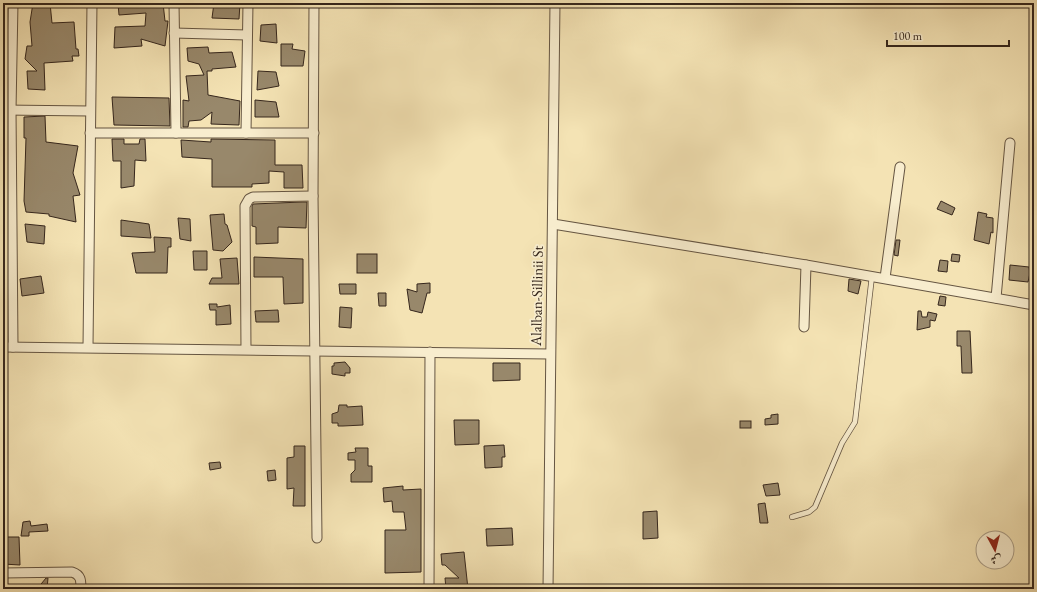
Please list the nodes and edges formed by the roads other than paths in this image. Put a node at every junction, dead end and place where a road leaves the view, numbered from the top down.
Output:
1 (13, 3) edge
2 (92, 3) edge
3 (174, 3) edge
4 (248, 3) edge
5 (314, 3) edge
6 (555, 3) edge
7 (174, 33) junction
8 (247, 35) junction
9 (7, 110) edge
10 (90, 111) junction
11 (90, 133) junction
12 (176, 133) junction
13 (246, 133) junction
14 (314, 134) junction
15 (1010, 143) dead end
16 (900, 167) dead end
17 (313, 196) junction
18 (553, 224) junction
19 (806, 265) junction
20 (872, 276) junction
21 (885, 278) junction
22 (996, 298) junction
23 (1034, 305) edge
24 (804, 327) dead end
25 (3, 347) edge
26 (13, 347) junction
27 (88, 347) junction
28 (246, 349) junction
29 (315, 350) junction
30 (430, 352) junction
31 (550, 354) junction
32 (792, 517) dead end
33 (317, 538) dead end
34 (3, 573) edge
35 (81, 589) edge
36 (429, 589) edge
37 (548, 589) edge

1 - 9 street
2 - 10 street
3 - 7 street
4 - 8 street
5 - 14 street
6 - 18 street, Alalban-Sillinii St
7 - 8 street
7 - 12 street
8 - 13 street
9 - 10 street
9 - 26 street
10 - 11 street
11 - 12 street
11 - 27 street
12 - 13 street
13 - 14 street
14 - 17 street
15 - 22 street
16 - 21 street
17 - 28 street
17 - 29 street
18 - 19 street
18 - 31 street, Alalban-Sillinii St
19 - 20 street
19 - 24 street
20 - 21 street
20 - 32 lane
21 - 22 street
22 - 23 street
25 - 26 street
26 - 27 street
27 - 28 street
28 - 29 street
29 - 30 street
29 - 33 street
30 - 31 street
30 - 36 street
31 - 37 street, Alalban-Sillinii St
34 - 35 street

